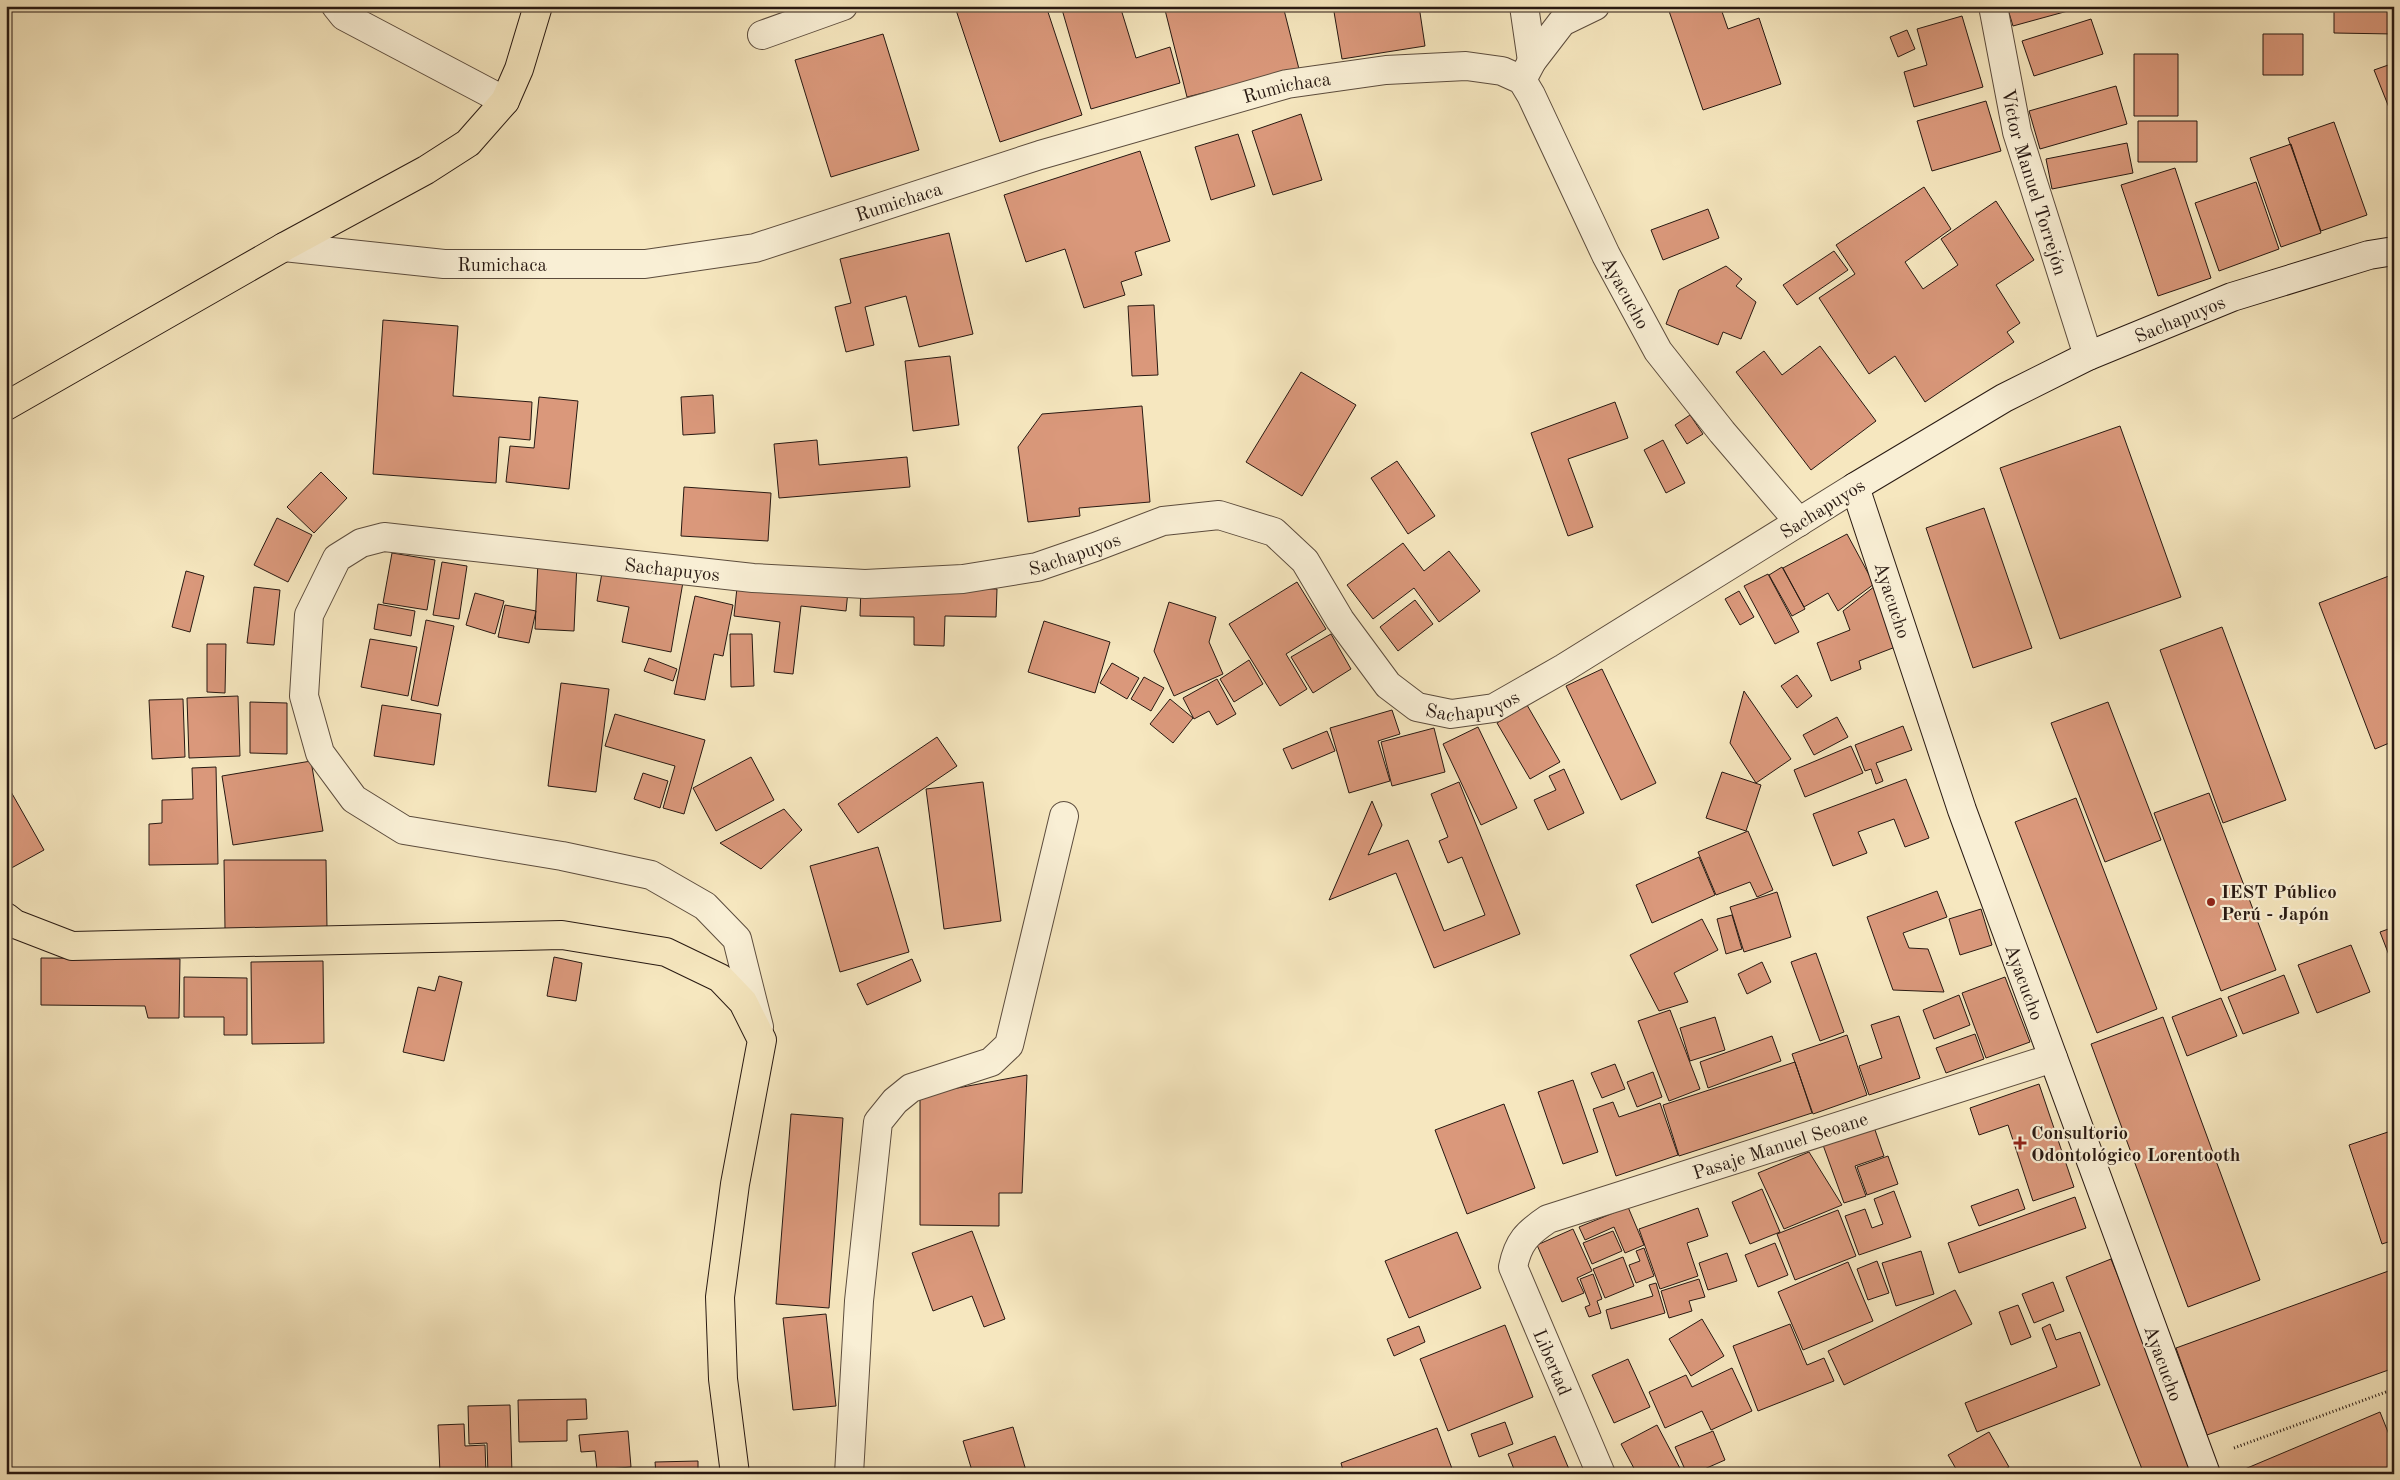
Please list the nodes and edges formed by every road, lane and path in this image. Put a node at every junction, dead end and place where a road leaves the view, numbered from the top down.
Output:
1 (336, 6) edge
2 (538, 6) edge
3 (843, 6) edge
4 (1524, 6) edge
5 (1595, 6) edge
6 (1993, 6) edge
7 (762, 35) dead end
8 (1518, 71) junction
9 (505, 101) junction
10 (284, 247) junction
11 (2381, 253) edge
12 (2394, 266) edge
13 (2088, 356) junction
14 (6, 406) edge
15 (1855, 487) junction
16 (1799, 522) junction
17 (1064, 816) dead end
18 (6, 916) edge
19 (762, 1040) junction
20 (2052, 1058) junction
21 (1517, 1248) joint
22 (2394, 1389) edge
23 (2203, 1467) edge
24 (735, 1474) edge
25 (849, 1474) edge
26 (1601, 1474) edge

1 - 9 street
2 - 9 highway
3 - 7 street
4 - 8 street, Ayacucho
5 - 8 street
6 - 13 street, Víctor Manuel Torrejón
8 - 10 street, Rumichaca
8 - 16 street, Ayacucho
9 - 10 highway
10 - 14 highway
11 - 12 street
11 - 13 street, Sachapuyos
13 - 15 street, Sachapuyos
15 - 16 street, Sachapuyos
15 - 20 street, Ayacucho
16 - 19 street, Sachapuyos
17 - 25 street
18 - 19 highway
19 - 24 highway
20 - 21 street, Pasaje Manuel Seoane
20 - 23 street, Ayacucho
21 - 26 street, Libertad
22 - 23 path

